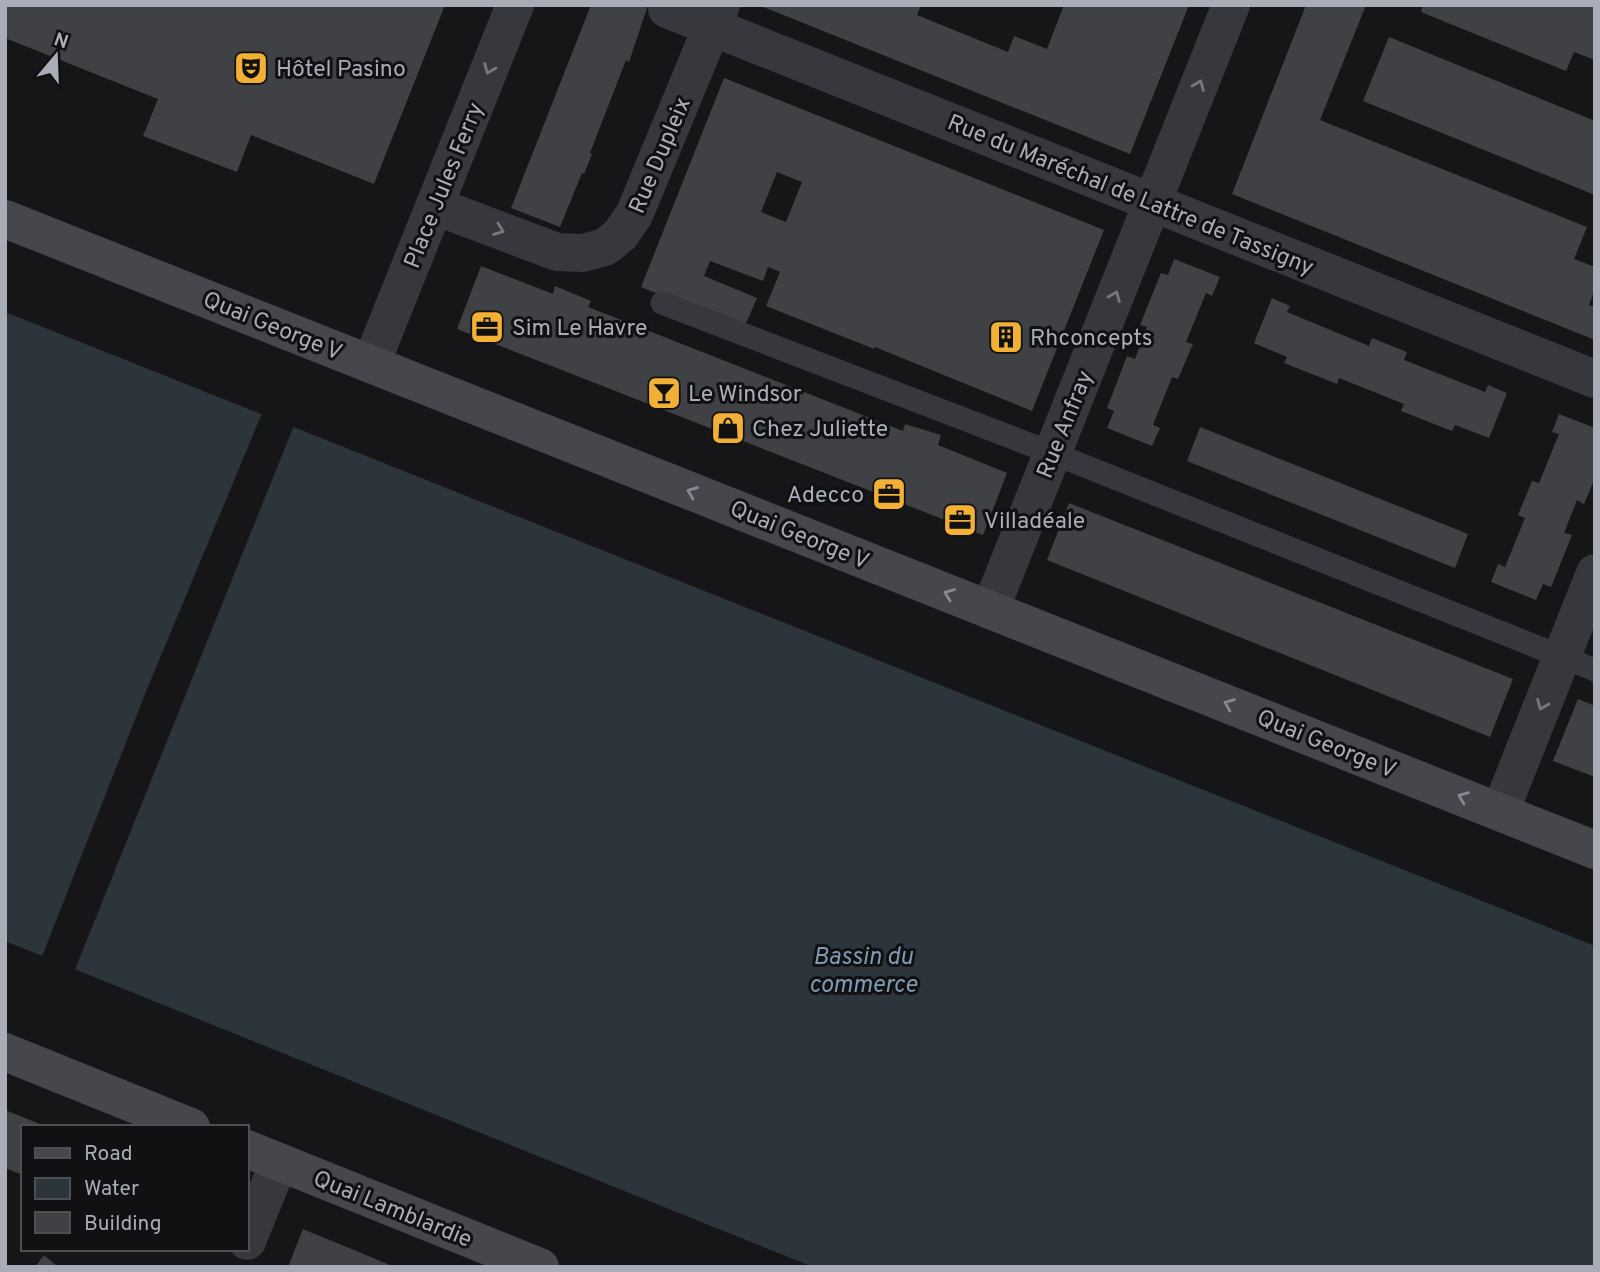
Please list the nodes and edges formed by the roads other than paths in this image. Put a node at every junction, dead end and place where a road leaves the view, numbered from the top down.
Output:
1 (515, 5) edge
2 (1231, 5) edge
3 (667, 9) dead end
4 (717, 16) edge
5 (1152, 202) junction
6 (435, 206) junction
7 (5, 219) edge
8 (662, 303) dead end
9 (371, 364) junction
10 (1595, 379) edge
11 (1052, 453) junction
12 (1595, 573) edge
13 (990, 610) junction
14 (1578, 663) edge
15 (1500, 812) junction
16 (1595, 850) edge
17 (5, 1052) edge
18 (186, 1125) edge
19 (263, 1156) edge
20 (248, 1236) edge
21 (540, 1267) edge

1 -> 6 street, Place Jules Ferry
5 -> 2 street, Rue Anfray
3 - 4 street, Rue du Maréchal de Lattre de Tassigny
4 - 5 street, Rue du Maréchal de Lattre de Tassigny
6 -> 4 street, Rue Dupleix
5 - 10 street, Rue du Maréchal de Lattre de Tassigny
11 -> 5 street, Rue Anfray
6 - 9 street, Place Jules Ferry
7 - 9 main road, Quai George V
8 - 11 lane
13 -> 9 main road, Quai George V
11 - 13 street, Rue Anfray
11 - 14 lane
12 - 14 street
15 -> 13 main road, Quai George V
14 -> 15 street
15 - 16 main road, Quai George V
17 - 18 main road
19 - 20 street
19 - 21 main road, Quai Lamblardie

